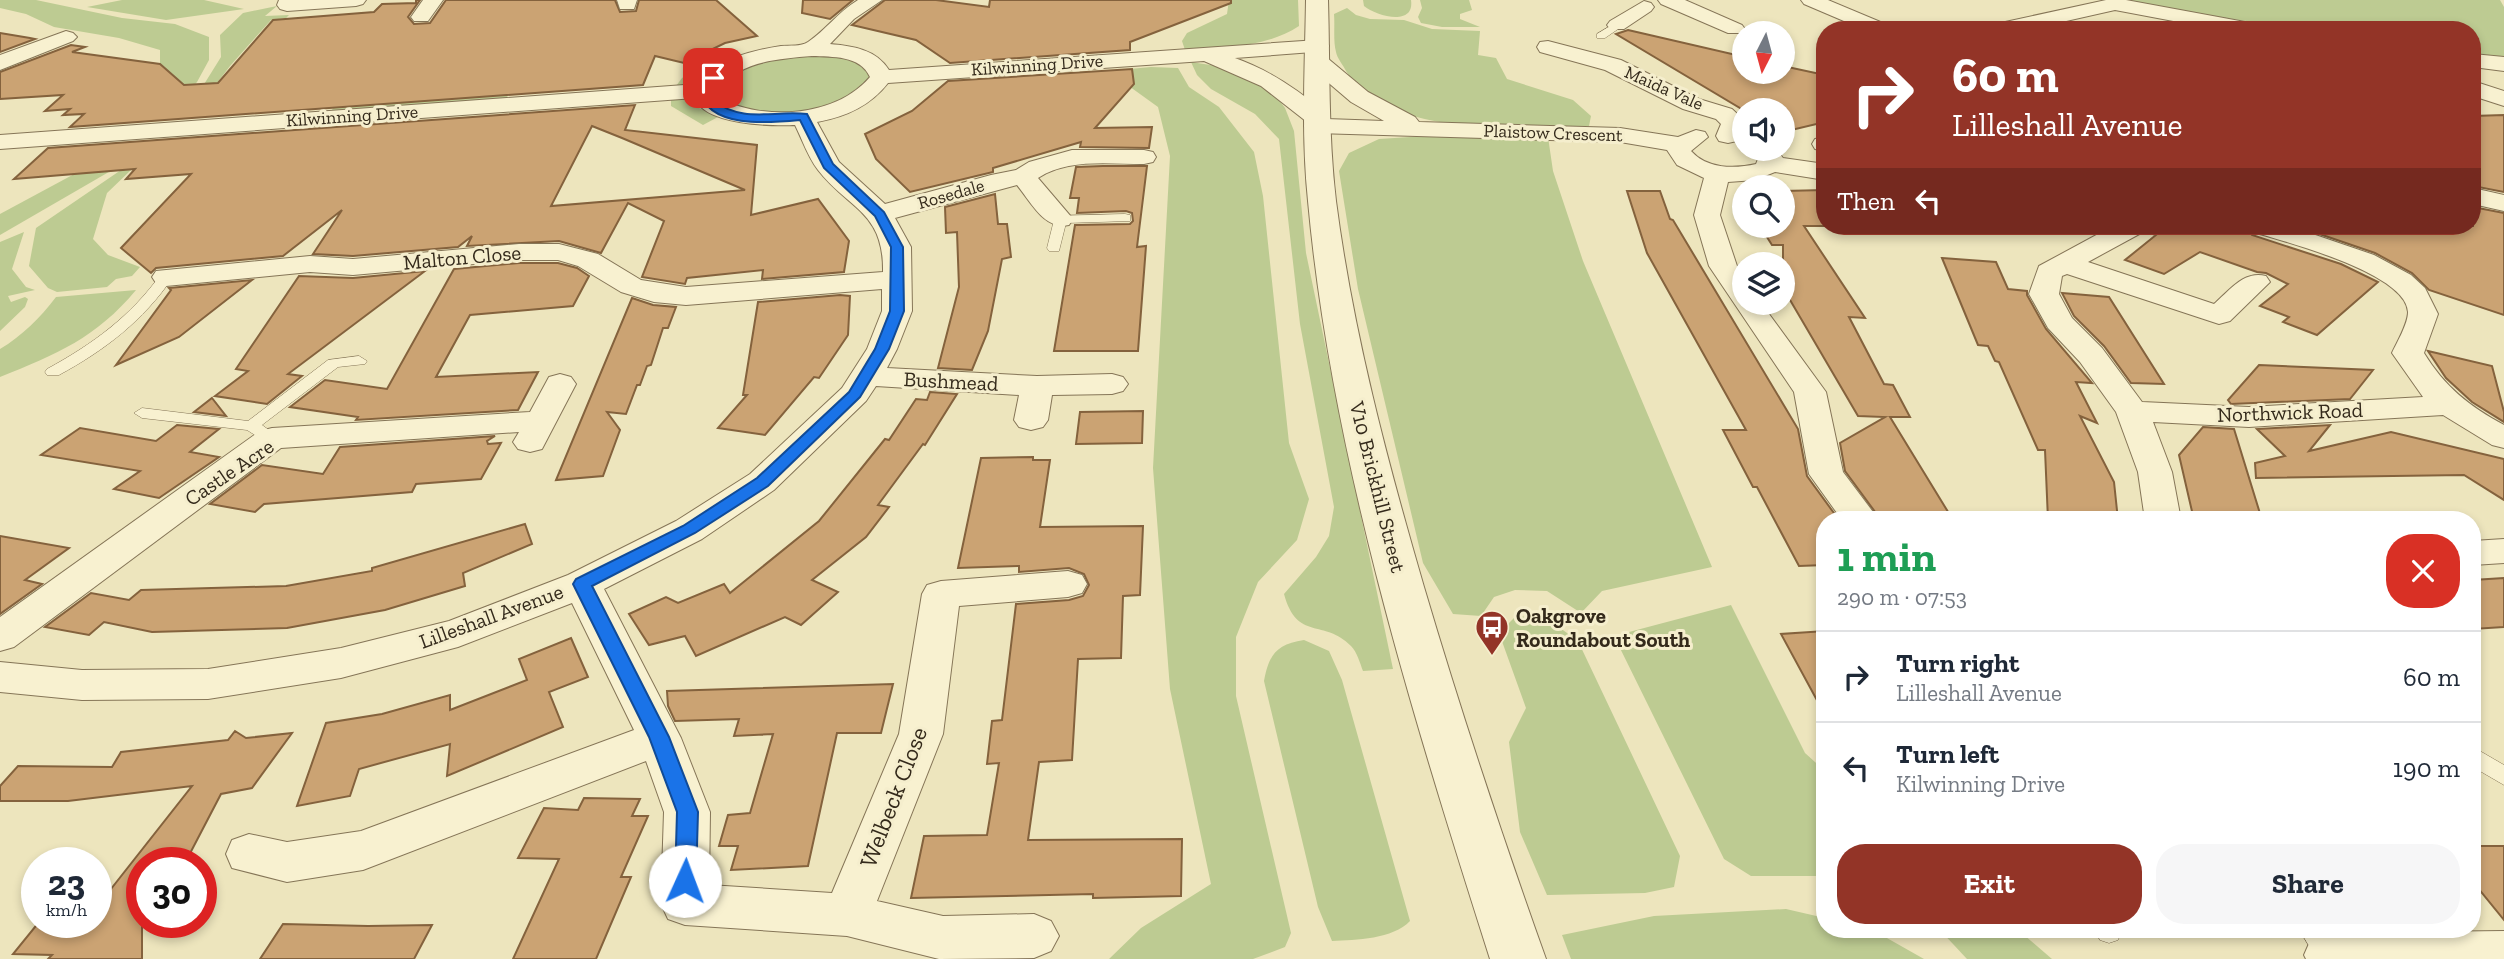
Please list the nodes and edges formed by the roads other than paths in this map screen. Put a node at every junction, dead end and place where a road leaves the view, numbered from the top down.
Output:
1 (356, 0) edge
2 (433, 0) edge
3 (872, 0) edge
4 (1317, 0) edge
5 (1668, 0) edge
6 (1811, 0) edge
7 (2113, 2) edge
8 (285, 6) edge
9 (1644, 7) dead end
10 (421, 17) dead end
11 (1861, 21) edge
12 (2034, 21) edge
13 (2200, 21) edge
14 (1732, 28) edge
15 (66, 37) dead end
16 (1548, 47) dead end
17 (812, 50) junction
18 (1194, 54) junction
19 (1318, 54) junction
20 (1577, 54) junction
21 (2481, 62) edge
22 (0, 63) edge
23 (2504, 64) edge
24 (881, 77) junction
25 (705, 90) junction
26 (2481, 90) edge
27 (2502, 95) edge
28 (803, 117) junction
29 (1316, 121) junction
30 (1732, 121) edge
31 (1425, 128) junction
32 (1732, 138) edge
33 (0, 142) edge
34 (1681, 145) junction
35 (1144, 157) dead end
36 (1764, 161) edge
37 (1782, 161) edge
38 (1816, 170) edge
39 (1718, 173) junction
40 (1023, 177) junction
41 (2481, 198) edge
42 (2504, 203) edge
43 (880, 214) junction
44 (1125, 218) dead end
45 (1060, 219) junction
46 (2116, 235) edge
47 (2289, 235) edge
48 (1055, 248) dead end
49 (2062, 263) junction
50 (166, 277) joint
51 (898, 279) junction
52 (1732, 281) edge
53 (2256, 282) dead end
54 (1754, 315) edge
55 (359, 361) dead end
56 (53, 372) dead end
57 (865, 376) junction
58 (560, 384) dead end
59 (1112, 384) dead end
60 (1037, 387) junction
61 (2449, 405) junction
62 (2132, 411) junction
63 (142, 412) dead end
64 (1031, 420) dead end
65 (262, 432) junction
66 (2504, 438) edge
67 (1854, 511) edge
68 (2162, 511) edge
69 (2504, 551) edge
70 (2481, 552) edge
71 (582, 584) junction
72 (1068, 584) dead end
73 (0, 637) edge
74 (0, 677) edge
75 (659, 737) junction
76 (2481, 761) edge
77 (2504, 776) edge
78 (249, 854) dead end
79 (847, 915) junction
80 (1034, 936) dead end
81 (2320, 942) edge
82 (2504, 953) edge
83 (1518, 959) edge

1 - 8 street
2 - 10 street
3 - 17 street
4 - 19 street, V10 Brickhill Street
5 - 14 street
6 - 11 street
7 - 12 street
7 - 13 street
9 - 20 street
15 - 22 street
16 - 20 street, Maida Vale
17 - 24 street
17 - 25 street
18 - 19 street, Kilwinning Drive
18 - 24 street, Kilwinning Drive
18 - 29 street, Kilwinning Drive
19 - 29 street, V10 Brickhill Street
19 - 31 street, Plaistow Crescent
20 - 30 street, Maida Vale
21 - 23 street
24 - 28 street
25 - 28 street
25 - 33 street, Kilwinning Drive
26 - 27 street
28 - 43 street, Lilleshall Avenue
29 - 31 street, Plaistow Crescent
29 - 83 street, V10 Brickhill Street
31 - 34 street, Plaistow Crescent
32 - 34 street
34 - 39 street
35 - 40 street, Rosedale
36 - 39 street
37 - 38 street
39 - 52 street
40 - 43 street, Rosedale
40 - 45 street
41 - 42 street
43 - 51 street, Lilleshall Avenue
44 - 45 lane
45 - 48 lane
46 - 49 street
47 - 61 street
49 - 53 street
49 - 62 street
50 - 51 street, Malton Close
50 - 56 lane, Malton Close
51 - 57 street, Lilleshall Avenue
54 - 67 street
55 - 65 lane
57 - 60 street, Bushmead
57 - 71 street, Lilleshall Avenue
58 - 65 street, Castle Acre
59 - 60 street, Bushmead
60 - 64 street
61 - 62 street, Northwick Road
61 - 66 street
62 - 68 street
63 - 65 lane
65 - 73 street, Castle Acre
69 - 70 street
71 - 74 street, Lilleshall Avenue
71 - 75 street
72 - 79 street, Welbeck Close
75 - 78 street
75 - 79 street
76 - 77 lane
79 - 80 street
81 - 82 street

